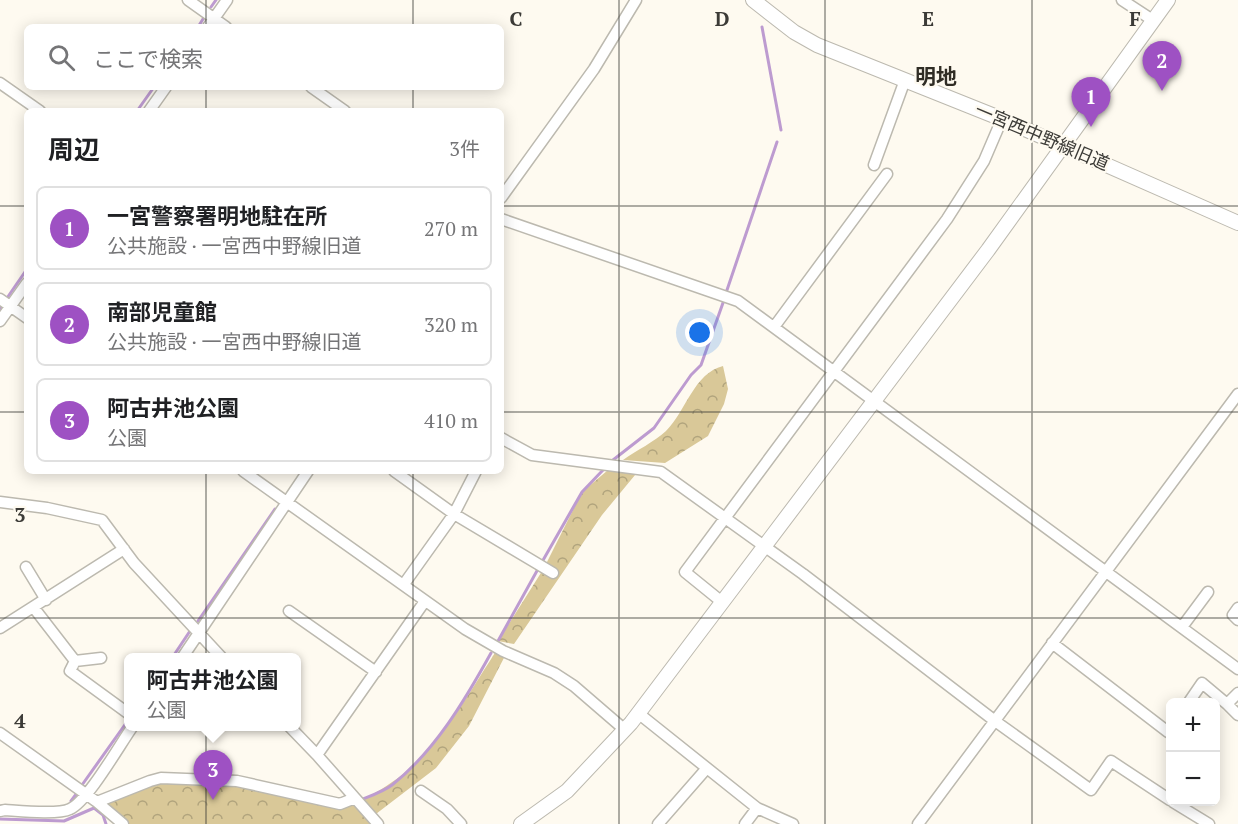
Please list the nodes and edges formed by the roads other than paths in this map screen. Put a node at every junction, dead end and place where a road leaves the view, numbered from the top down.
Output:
1 (188, 0) edge
2 (226, 0) edge
3 (636, 0) edge
4 (753, 0) edge
5 (1122, 0) edge
6 (1168, 0) edge
7 (1154, 21) junction
8 (211, 23) edge
9 (905, 80) junction
10 (0, 83) edge
11 (164, 90) edge
12 (315, 90) edge
13 (36, 108) edge
14 (151, 108) edge
15 (341, 108) edge
16 (1002, 119) junction
17 (1062, 145) junction
18 (874, 165) dead end
19 (886, 174) dead end
20 (504, 194) edge
21 (504, 220) edge
22 (1238, 223) edge
23 (24, 288) edge
24 (0, 298) edge
25 (11, 306) junction
26 (24, 316) edge
27 (0, 321) edge
28 (774, 327) junction
29 (834, 370) junction
30 (1238, 394) edge
31 (874, 400) junction
32 (504, 440) edge
33 (247, 474) edge
34 (306, 474) edge
35 (398, 474) edge
36 (474, 474) edge
37 (0, 502) edge
38 (286, 502) junction
39 (454, 514) junction
40 (725, 518) junction
41 (764, 546) junction
42 (124, 549) junction
43 (26, 567) dead end
44 (1107, 571) junction
45 (553, 573) dead end
46 (404, 584) junction
47 (1208, 592) dead end
48 (46, 600) junction
49 (425, 600) junction
50 (722, 602) junction
51 (34, 608) junction
52 (1238, 608) edge
53 (289, 611) dead end
54 (1238, 620) edge
55 (1182, 627) junction
56 (0, 628) edge
57 (199, 633) junction
58 (1052, 643) junction
59 (185, 653) edge
60 (218, 653) edge
61 (101, 658) dead end
62 (75, 661) junction
63 (1238, 669) edge
64 (376, 672) junction
65 (1238, 693) edge
66 (1192, 698) edge
67 (1220, 698) edge
68 (1220, 698) edge
69 (1227, 704) junction
70 (124, 710) edge
71 (638, 713) junction
72 (1238, 715) edge
73 (995, 721) junction
74 (625, 730) junction
75 (1166, 730) edge
76 (130, 731) edge
77 (294, 731) edge
78 (0, 733) edge
79 (317, 755) junction
80 (707, 768) junction
81 (422, 791) dead end
82 (86, 794) junction
83 (1166, 797) edge
84 (355, 798) junction
85 (97, 802) junction
86 (1180, 806) edge
87 (757, 808) junction
88 (0, 811) edge
89 (123, 824) edge
90 (378, 824) edge
91 (461, 824) edge
92 (521, 824) edge
93 (658, 824) edge
94 (745, 824) edge
95 (793, 824) edge
96 (918, 824) edge
97 (1209, 824) edge

1 - 8 street
2 - 8 street
3 - 20 street
4 - 9 street, 一宮西中野線旧道
5 - 7 street
6 - 7 street
7 - 17 street
9 - 16 street, 一宮西中野線旧道
9 - 18 street
10 - 13 street
11 - 14 street
12 - 15 street
16 - 17 street, 一宮西中野線旧道
16 - 29 street
17 - 22 street, 一宮西中野線旧道
17 - 31 street
19 - 28 street
21 - 28 street
23 - 25 street
24 - 25 street
25 - 26 street
25 - 27 street
28 - 29 street
29 - 31 street
29 - 40 street
30 - 44 street
31 - 41 street
31 - 44 street
32 - 40 street
33 - 38 street
34 - 38 street
35 - 39 street
36 - 39 street
37 - 42 street
38 - 46 street
38 - 57 street
39 - 45 street
39 - 46 street
40 - 41 street
40 - 50 street
41 - 50 street
41 - 73 street
42 - 48 street
42 - 57 street
43 - 48 street
44 - 55 street
44 - 58 street
46 - 49 street
47 - 55 street
48 - 51 street
49 - 64 street
49 - 74 street
50 - 71 street
51 - 56 street
51 - 62 street
52 - 54 street
53 - 64 street
55 - 63 street
57 - 59 street
57 - 60 street
58 - 73 street
58 - 75 street
61 - 62 street
62 - 70 street
64 - 79 street
65 - 69 street
66 - 67 street
68 - 69 street
69 - 72 street
71 - 74 street
71 - 80 street
73 - 83 street
73 - 96 street
74 - 92 street
76 - 82 street
77 - 79 street
78 - 82 street
79 - 84 street
80 - 87 street
80 - 93 street
81 - 91 street
82 - 85 street
82 - 88 street
84 - 85 street
84 - 90 street
85 - 89 street
86 - 97 street
87 - 94 street
87 - 95 street

